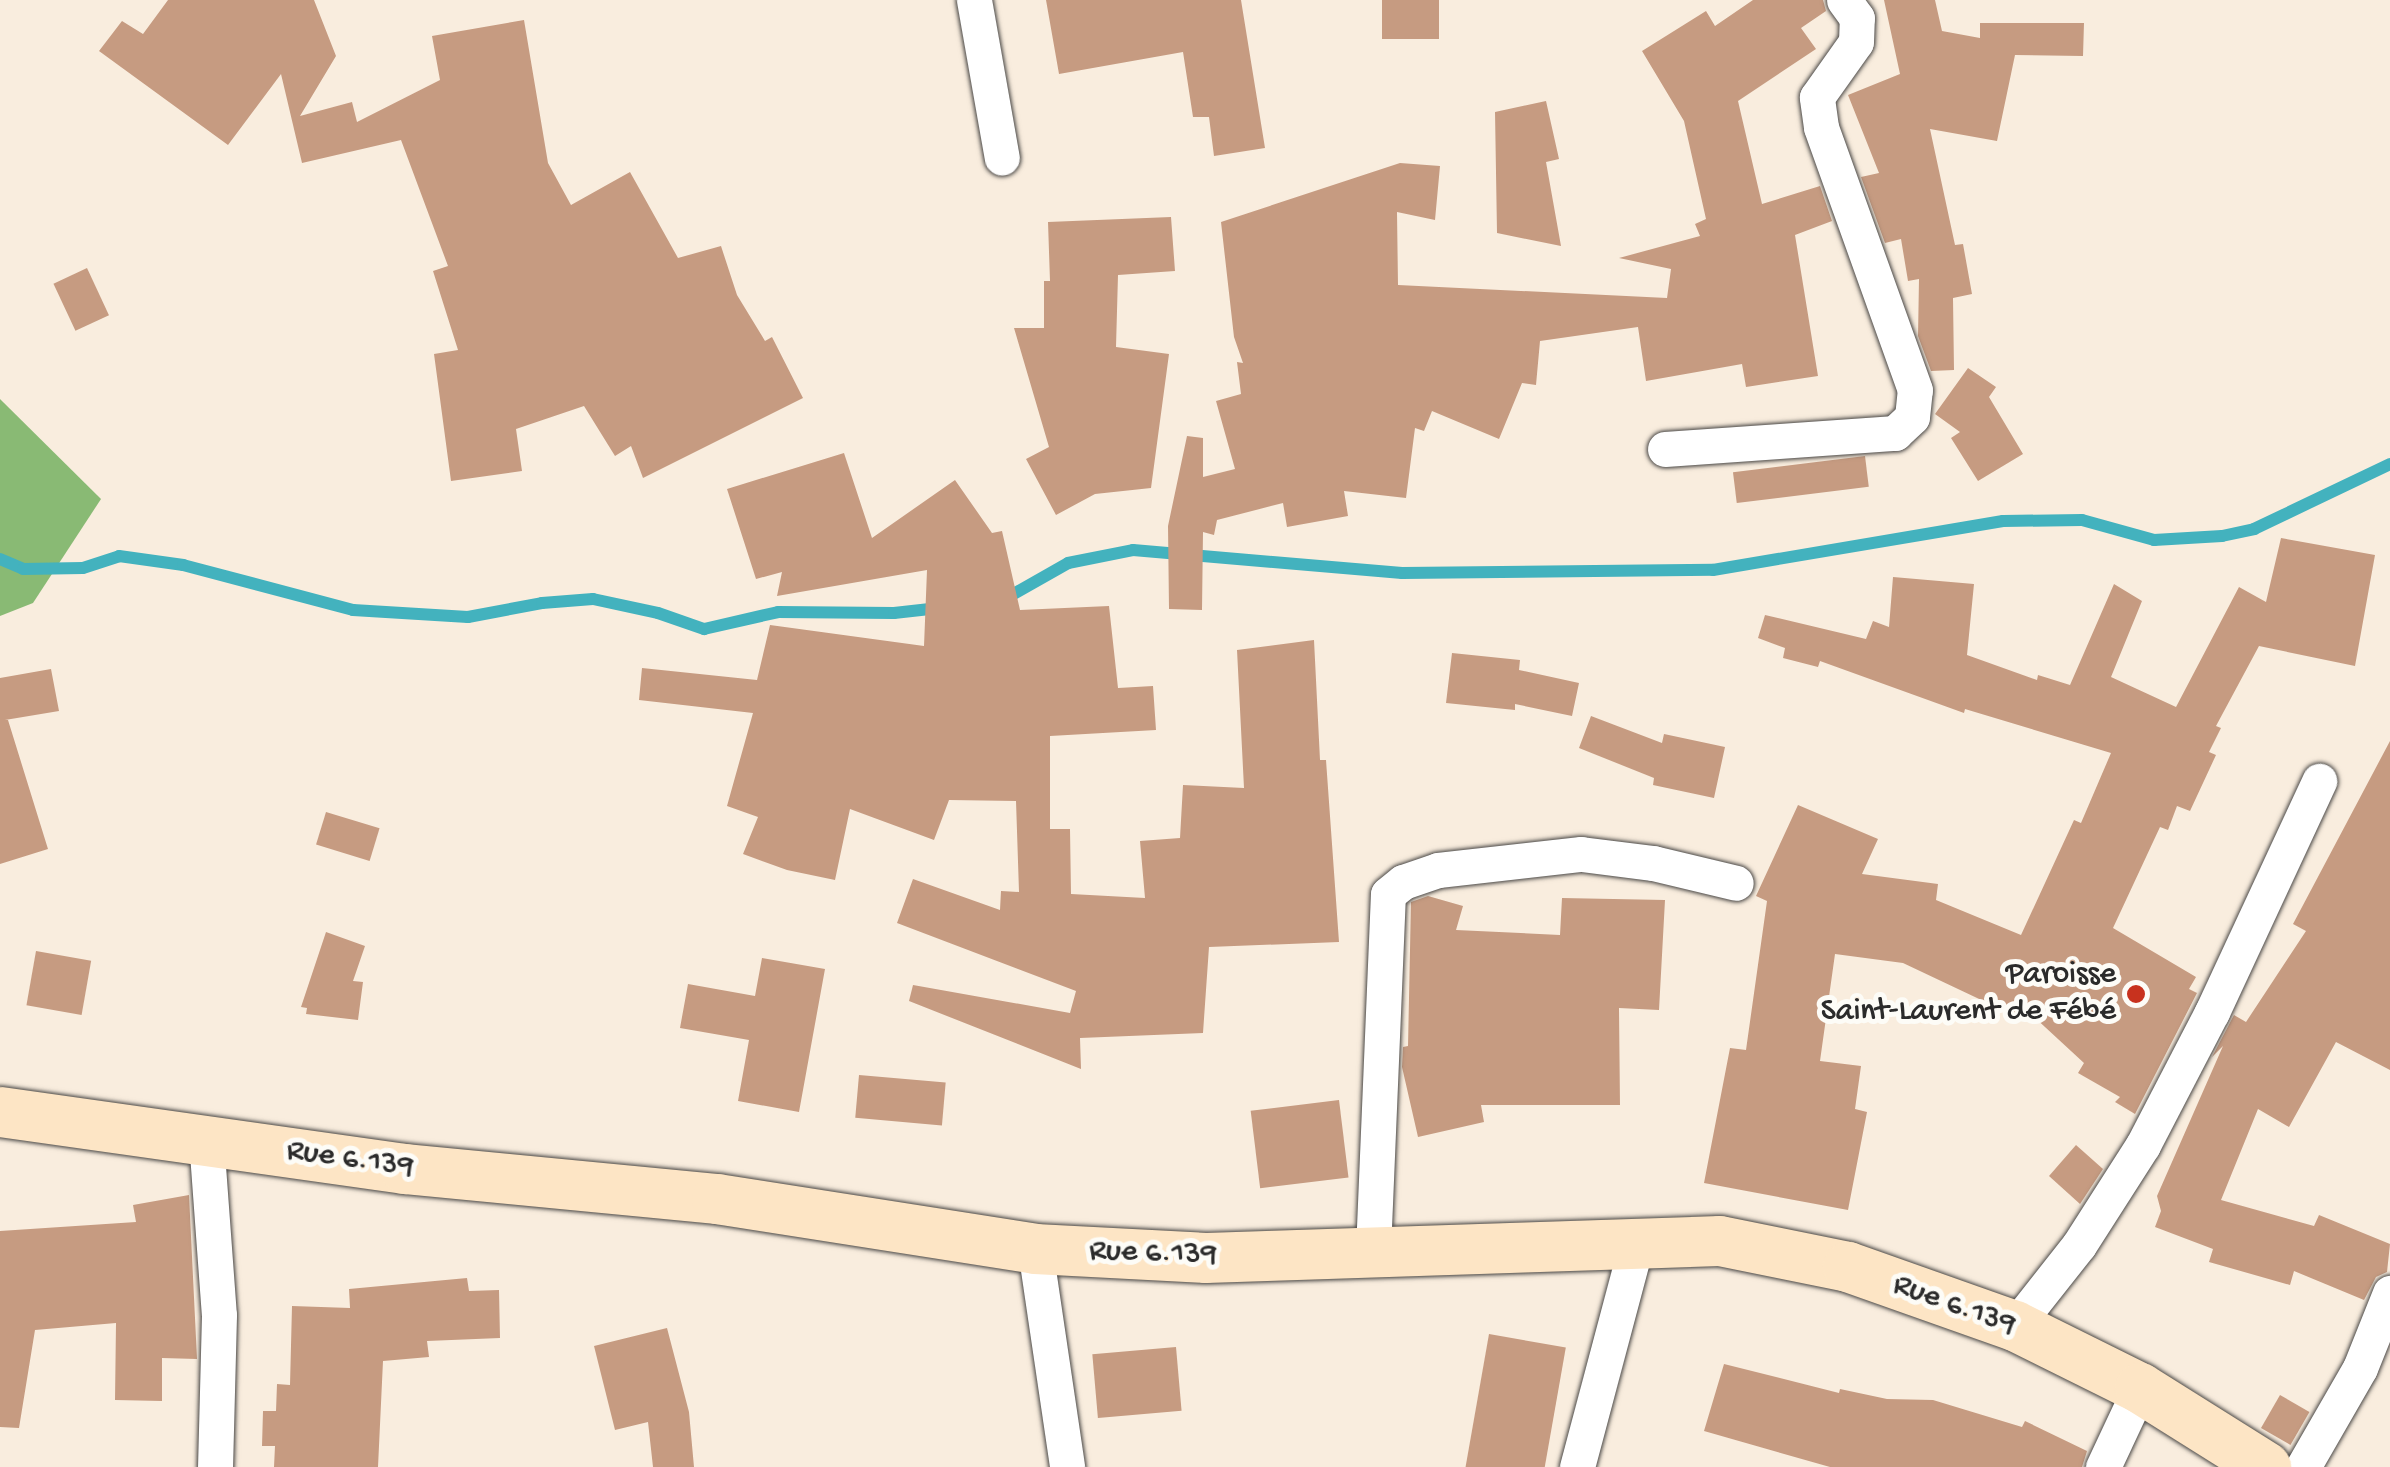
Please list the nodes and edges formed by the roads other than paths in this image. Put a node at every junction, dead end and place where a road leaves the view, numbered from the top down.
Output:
1 (974, 0) edge
2 (1844, 0) edge
3 (1002, 158) dead end
4 (1665, 449) dead end
5 (2320, 781) dead end
6 (1736, 883) dead end
7 (0, 1112) edge
8 (206, 1139) junction
9 (1637, 1242) junction
10 (1035, 1249) junction
11 (1374, 1252) junction
12 (2390, 1292) edge
13 (2015, 1326) junction
14 (2140, 1388) junction
15 (215, 1467) edge
16 (1067, 1467) edge
17 (1577, 1467) edge
18 (2103, 1467) edge
19 (2266, 1467) edge
20 (2303, 1467) edge

1 - 3 street
2 - 4 street
5 - 13 street
6 - 11 street
7 - 8 street, Rue 6.139
8 - 10 street, Rue 6.139
8 - 15 street
9 - 11 street, Rue 6.139
9 - 13 street, Rue 6.139
9 - 17 street
10 - 11 street, Rue 6.139
10 - 16 street
12 - 20 street
13 - 14 street, Rue 6.139
14 - 18 street
14 - 19 street, Rue 6.139

